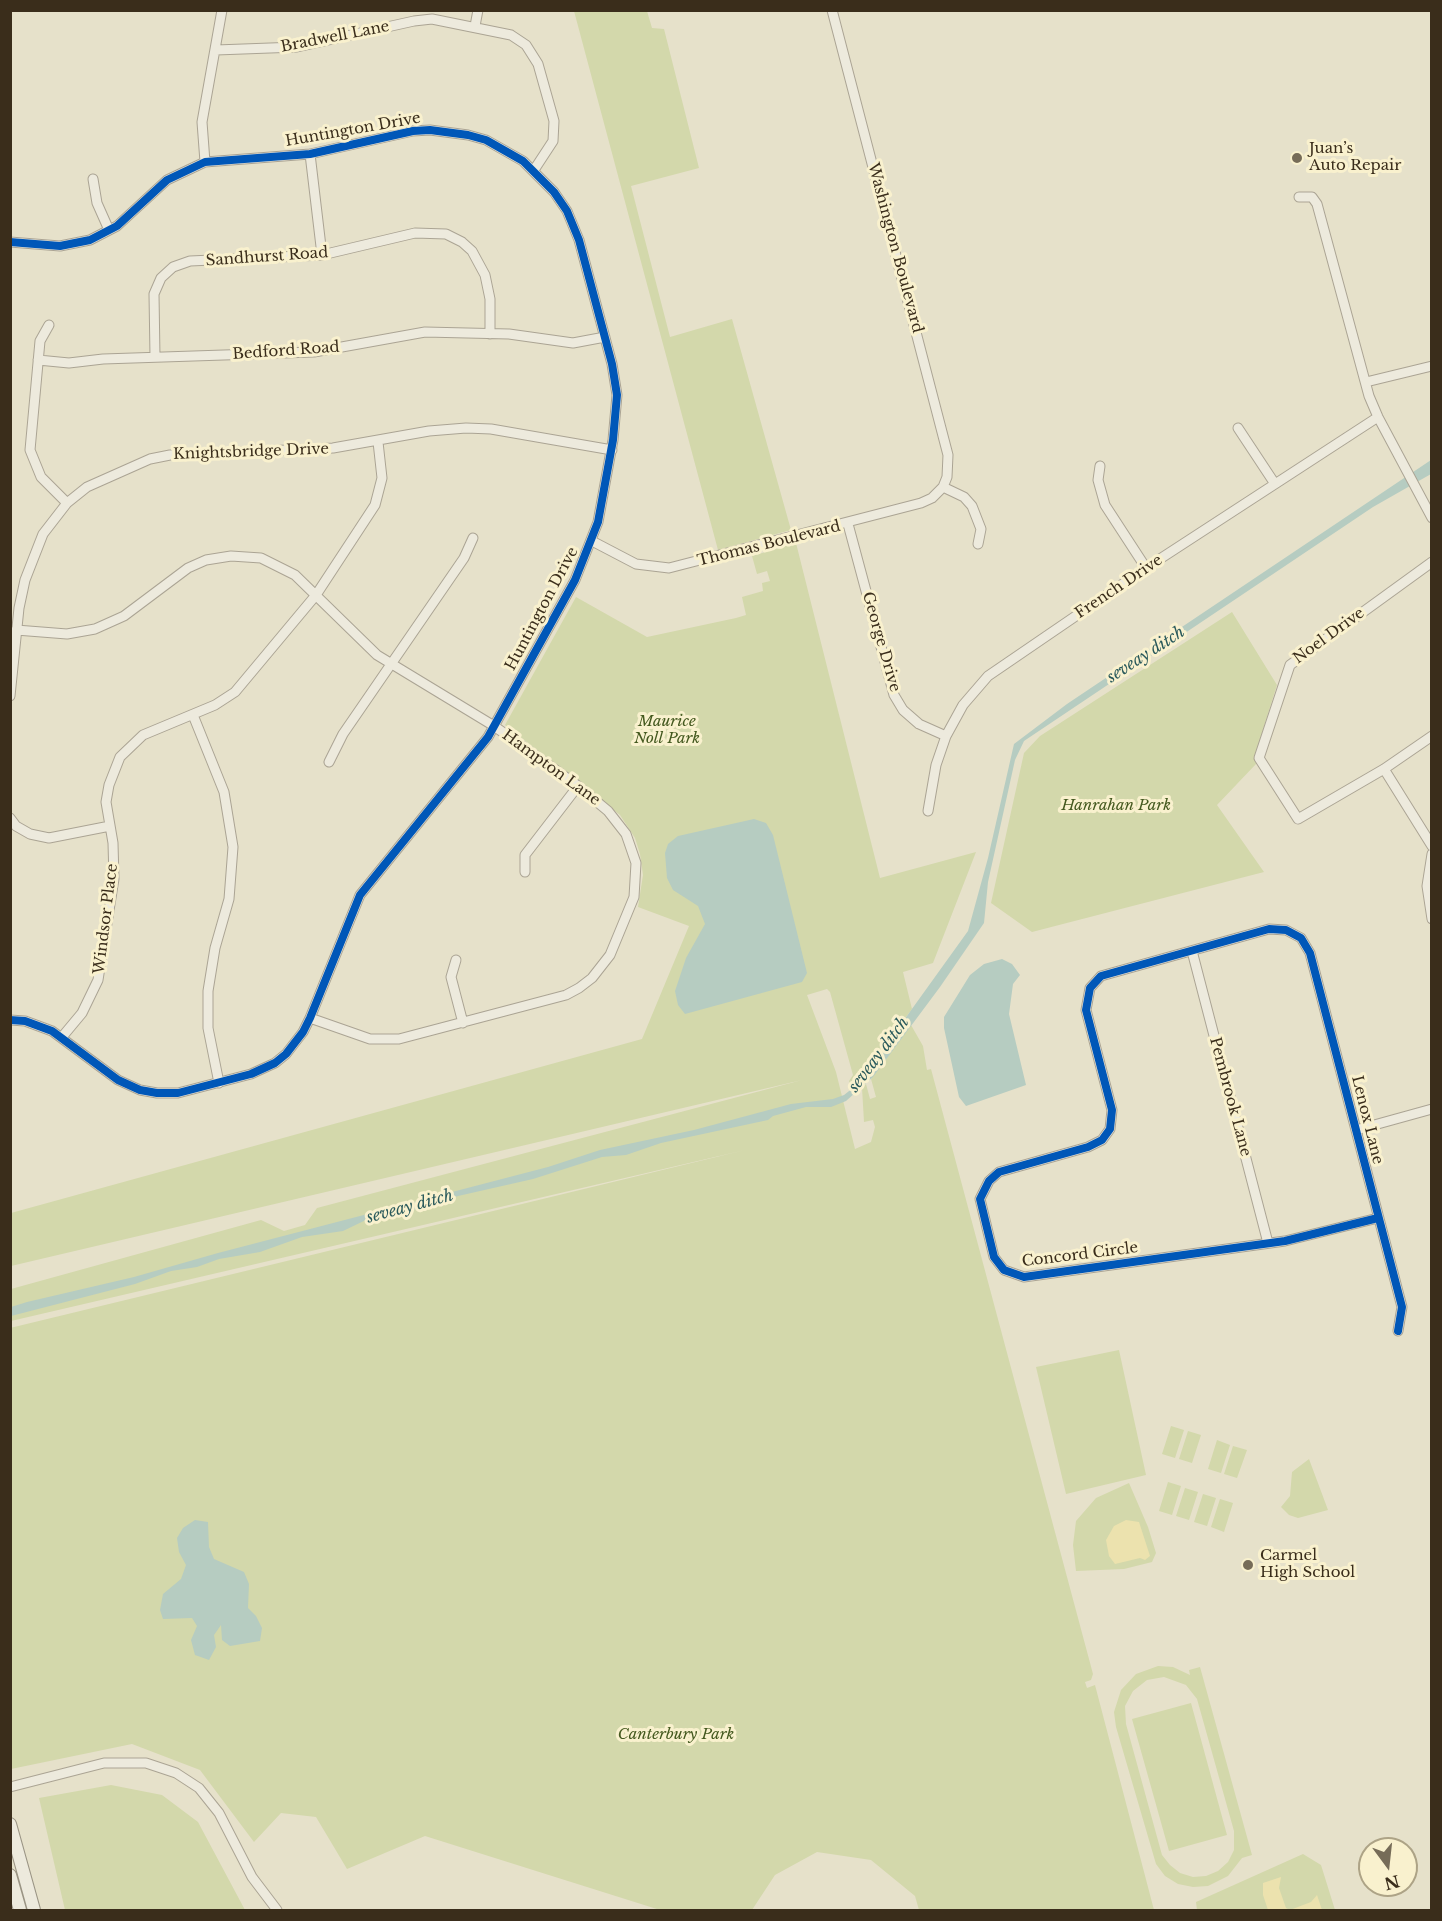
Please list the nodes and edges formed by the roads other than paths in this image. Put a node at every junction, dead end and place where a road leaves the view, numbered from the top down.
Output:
1 (222, 10) edge
2 (478, 10) edge
3 (832, 10) edge
4 (475, 26) junction
5 (216, 50) junction
6 (310, 154) junction
7 (205, 162) junction
8 (534, 170) junction
9 (93, 179) dead end
10 (1299, 197) dead end
11 (110, 230) junction
12 (10, 242) edge
13 (322, 255) junction
14 (50, 326) dead end
15 (490, 334) junction
16 (605, 337) junction
17 (154, 357) junction
18 (38, 360) junction
19 (1431, 366) edge
20 (1366, 382) junction
21 (1378, 417) junction
22 (1238, 428) dead end
23 (378, 442) junction
24 (612, 450) junction
25 (1100, 466) dead end
26 (1275, 484) junction
27 (943, 487) junction
28 (67, 503) junction
29 (1431, 518) edge
30 (848, 524) junction
31 (473, 538) dead end
32 (592, 541) junction
33 (978, 544) dead end
34 (1431, 562) edge
35 (1146, 568) junction
36 (316, 595) junction
37 (16, 630) junction
38 (392, 664) junction
39 (10, 696) edge
40 (193, 715) junction
41 (494, 726) junction
42 (946, 736) junction
43 (1431, 736) edge
44 (329, 762) dead end
45 (1384, 769) junction
46 (578, 786) junction
47 (927, 811) dead end
48 (12, 825) edge
49 (110, 826) junction
50 (1431, 846) edge
51 (1431, 854) edge
52 (525, 872) dead end
53 (1431, 919) edge
54 (1283, 929) joint
55 (1192, 951) junction
56 (456, 960) dead end
57 (310, 1018) junction
58 (10, 1020) edge
59 (463, 1023) junction
60 (62, 1037) junction
61 (219, 1083) junction
62 (1431, 1110) edge
63 (1356, 1130) junction
64 (1378, 1218) junction
65 (1268, 1243) junction
66 (1398, 1331) dead end
67 (10, 1787) edge
68 (10, 1824) edge
69 (10, 1875) edge
70 (20, 1911) edge
71 (34, 1911) edge
72 (277, 1911) edge

1 - 5 street
2 - 4 street
3 - 27 street, Washington Boulevard
4 - 5 street, Bradwell Lane
4 - 8 street, Bradwell Lane
5 - 7 street
6 - 7 street, Huntington Drive
6 - 8 street, Huntington Drive
6 - 13 street
7 - 11 street, Huntington Drive
8 - 16 street, Huntington Drive
9 - 11 street
10 - 20 street
11 - 12 street, Huntington Drive
13 - 15 street, Sandhurst Road
13 - 17 street, Sandhurst Road
14 - 18 street
15 - 16 street, Bedford Road
15 - 17 street, Bedford Road
16 - 24 street, Huntington Drive
17 - 18 street, Bedford Road
18 - 28 street
19 - 20 street
20 - 21 street
21 - 26 street, French Drive
21 - 29 street
22 - 26 street
23 - 24 street, Knightsbridge Drive
23 - 28 street, Knightsbridge Drive
23 - 36 street, Windsor Place
24 - 32 street, Huntington Drive
25 - 35 street
26 - 35 street, French Drive
27 - 30 street, Thomas Boulevard
27 - 33 street
28 - 37 street, Knightsbridge Drive
30 - 32 street, Thomas Boulevard
30 - 42 street, George Drive
31 - 38 street
32 - 41 street, Huntington Drive
34 - 45 street, Noel Drive
35 - 42 street, French Drive
36 - 37 street, Hampton Lane
36 - 38 street, Hampton Lane
36 - 40 street, Windsor Place
37 - 39 street, Knightsbridge Drive
38 - 41 street, Hampton Lane
38 - 44 street
40 - 49 street, Windsor Place
40 - 61 street
41 - 46 street, Hampton Lane
41 - 57 street, Huntington Drive
42 - 47 street, French Drive
43 - 45 street
45 - 50 street
46 - 52 street
46 - 59 street, Hampton Lane
48 - 49 street
49 - 60 street, Windsor Place
51 - 53 street
54 - 55 street, Concord Circle
54 - 63 street, Lenox Lane
55 - 65 street, Pembrook Lane
55 - 65 street, Concord Circle
56 - 59 street
57 - 59 street, Hampton Lane
57 - 61 street, Huntington Drive
58 - 60 street, Huntington Drive
60 - 61 street, Huntington Drive
62 - 63 street
63 - 64 street, Lenox Lane
64 - 65 street, Concord Circle
64 - 66 street, Lenox Lane
67 - 72 street
68 - 71 main road
69 - 70 main road

